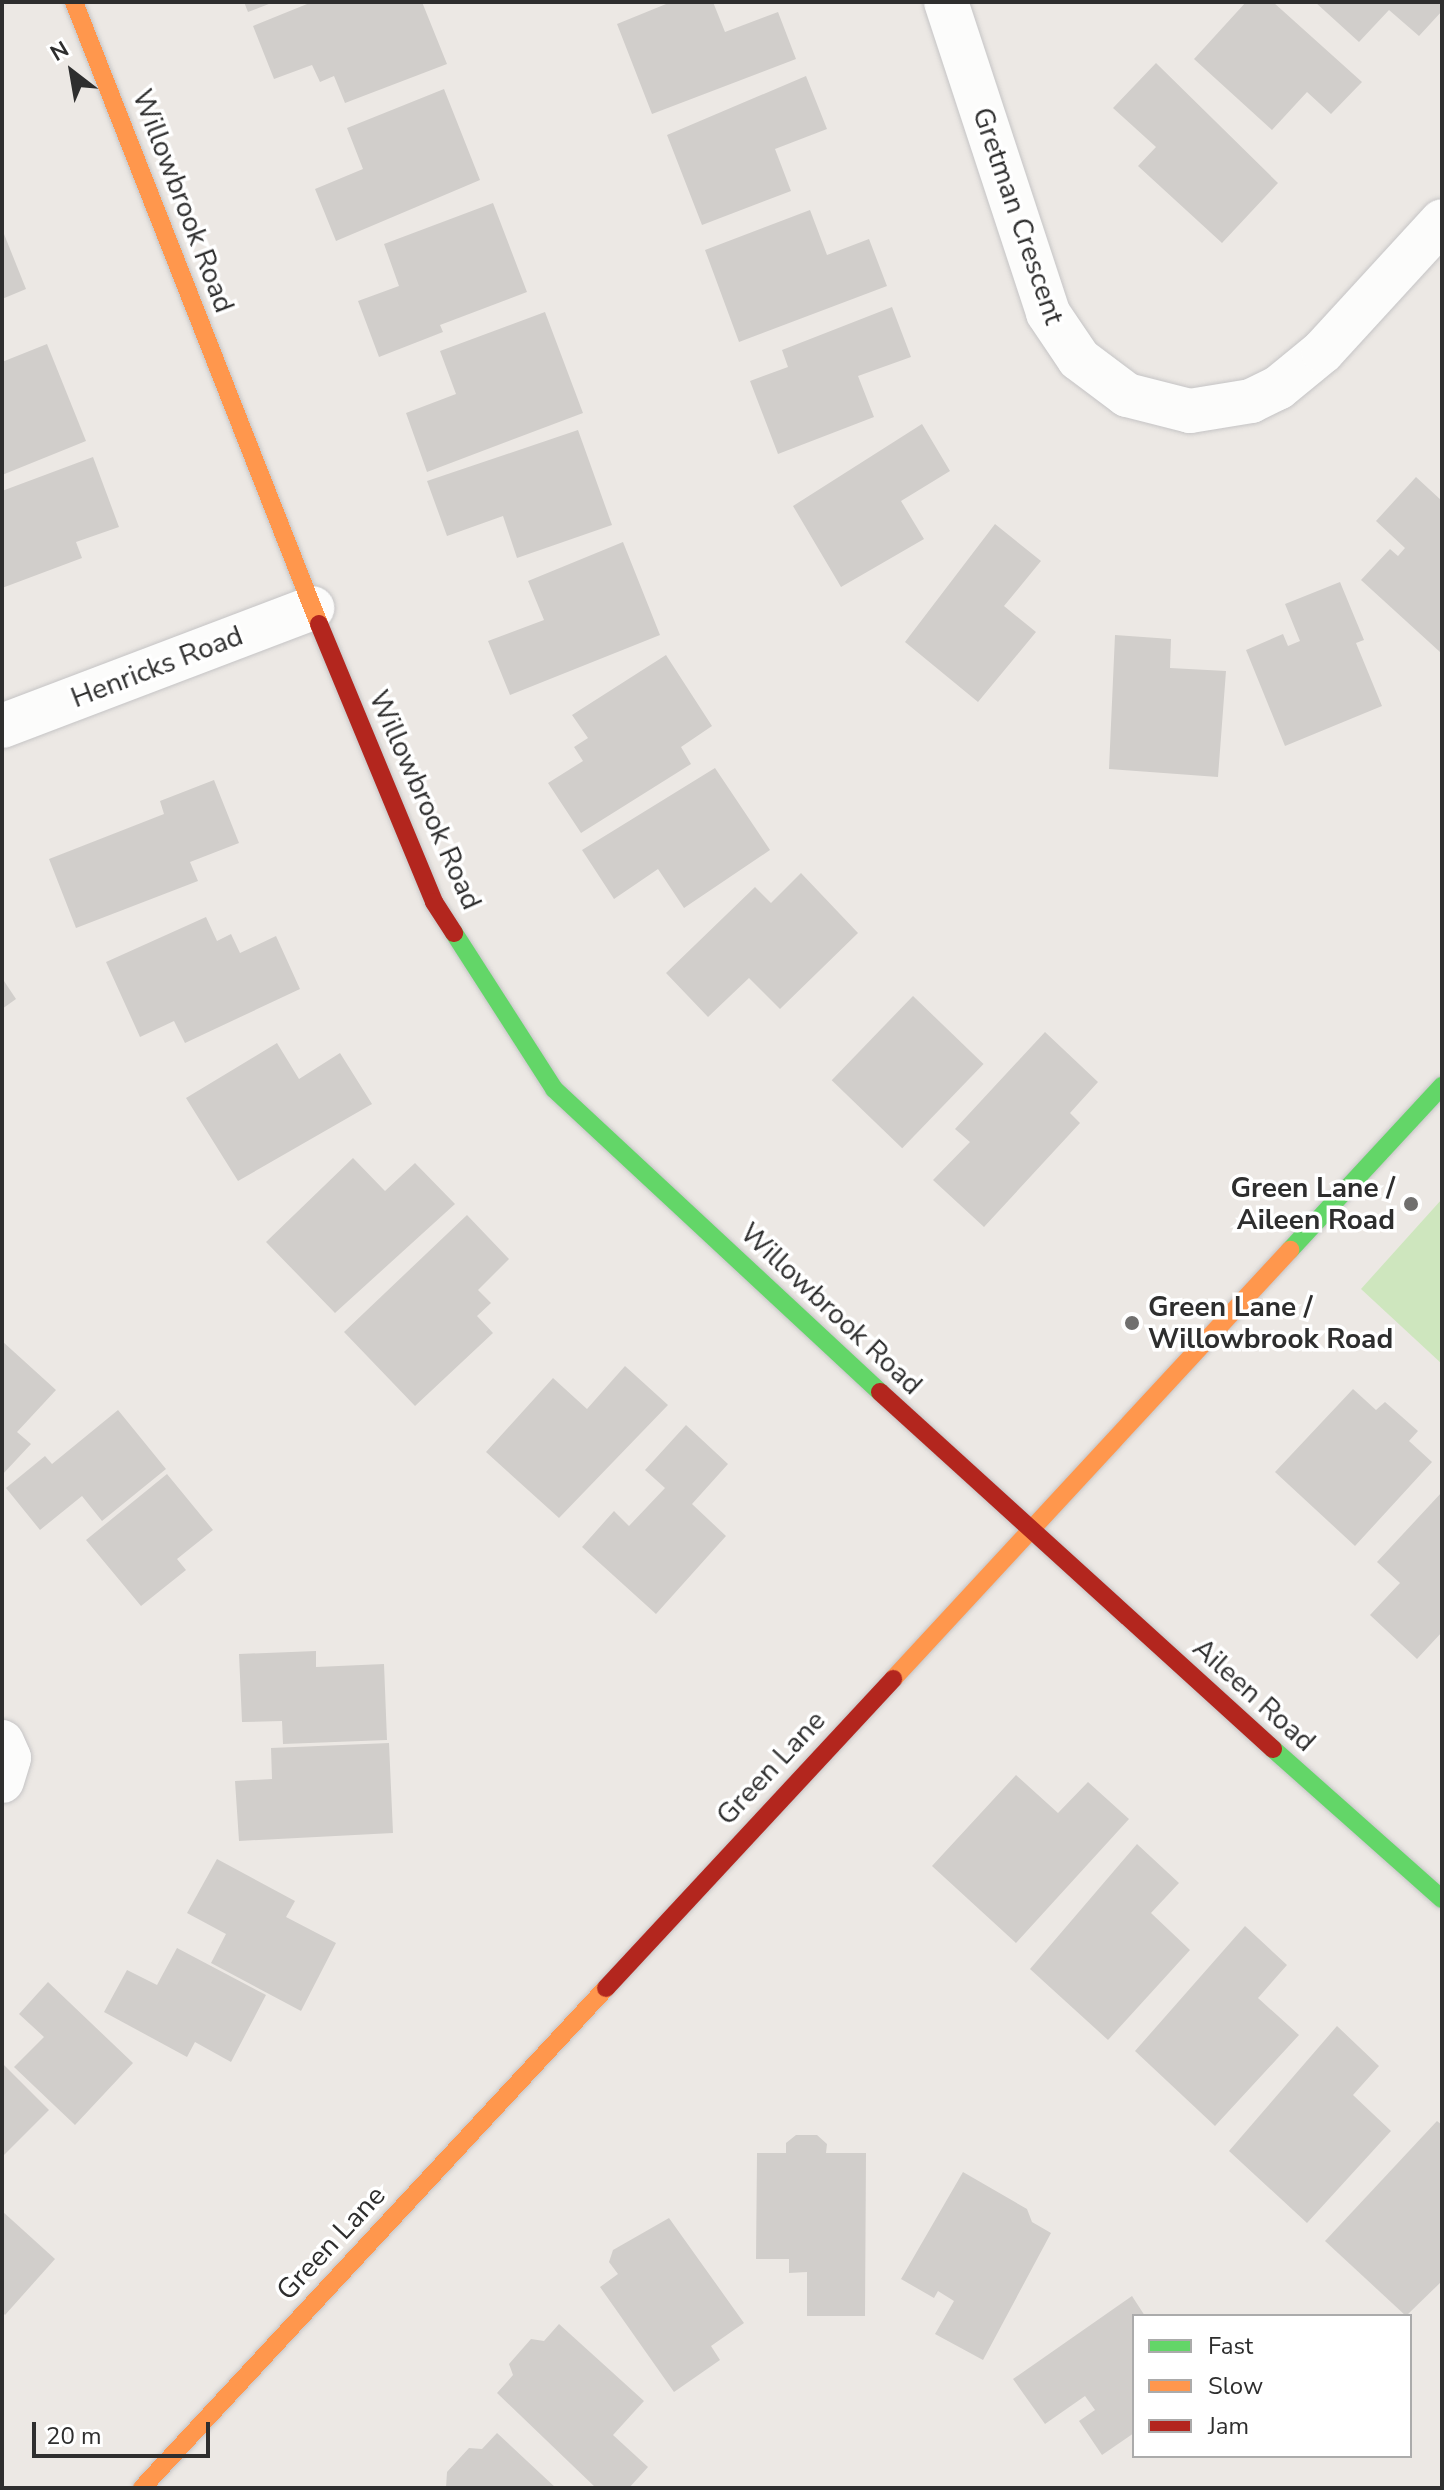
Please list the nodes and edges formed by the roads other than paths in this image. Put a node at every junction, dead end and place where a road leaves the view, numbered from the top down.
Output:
1 (74, 2) edge
2 (946, 2) edge
3 (1442, 221) edge
4 (312, 608) junction
5 (2, 726) edge
6 (1442, 1086) edge
7 (1030, 1531) junction
8 (2, 1742) edge
9 (2, 1781) edge
10 (1442, 1899) edge
11 (142, 2488) edge

1 - 4 street, Willowbrook Road
2 - 3 street, Gretman Crescent
4 - 5 street, Henricks Road
4 - 7 street, Willowbrook Road
6 - 7 street, Green Lane
7 - 10 street, Aileen Road
7 - 11 street, Green Lane
8 - 9 street

